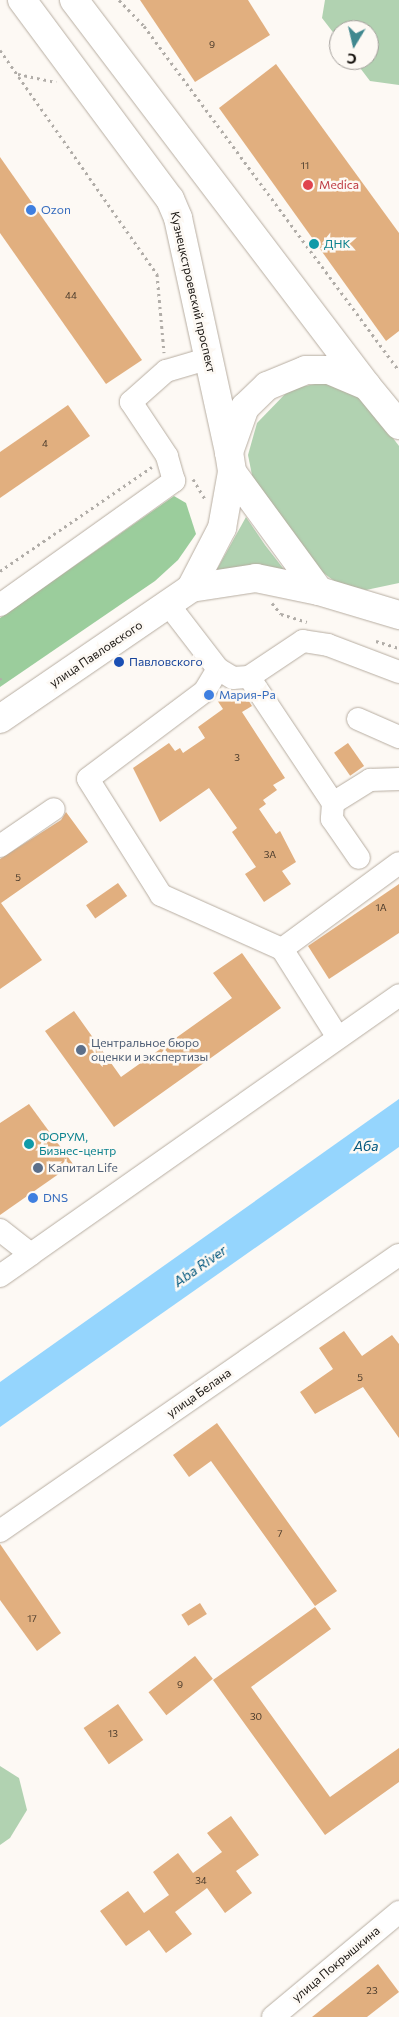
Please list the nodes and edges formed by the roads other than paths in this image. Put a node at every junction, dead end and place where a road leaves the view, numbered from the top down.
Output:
1 (22, 0) edge
2 (74, 0) edge
3 (210, 358) junction
4 (367, 386) junction
5 (399, 425) edge
6 (231, 462) junction
7 (191, 588) junction
8 (319, 591) junction
9 (399, 599) edge
10 (168, 604) junction
11 (369, 604) junction
12 (0, 606) edge
13 (399, 615) edge
14 (218, 669) junction
15 (399, 672) edge
16 (249, 677) junction
17 (0, 719) edge
18 (358, 719) dead end
19 (399, 738) edge
20 (399, 779) edge
21 (333, 803) junction
22 (54, 809) dead end
23 (0, 846) edge
24 (359, 858) dead end
25 (399, 863) edge
26 (282, 949) junction
27 (399, 996) edge
28 (337, 1036) junction
29 (0, 1230) edge
30 (32, 1254) junction
31 (399, 1255) edge
32 (0, 1276) edge
33 (0, 1531) edge
34 (399, 1912) edge
35 (272, 2017) edge

1 - 3 main road, Кузнецкстроевский проспект
2 - 4 main road
3 - 6 main road, Кузнецкстроевский проспект
3 - 12 street
4 - 5 main road
4 - 6 main road
6 - 7 main road, улица Павловского
6 - 8 main road
7 - 8 main road, улица Павловского
7 - 10 main road, улица Павловского
8 - 11 main road, улица Павловского
9 - 11 main road
10 - 14 street
10 - 17 main road, улица Павловского
11 - 13 main road
14 - 16 street
14 - 26 street
15 - 16 street
16 - 21 street
18 - 19 street
20 - 21 street
21 - 24 street
22 - 23 street
25 - 26 street
26 - 28 street
27 - 28 street
28 - 30 street
29 - 30 street
30 - 32 street
31 - 33 street, улица Белана
34 - 35 street, улица Покрышкина

